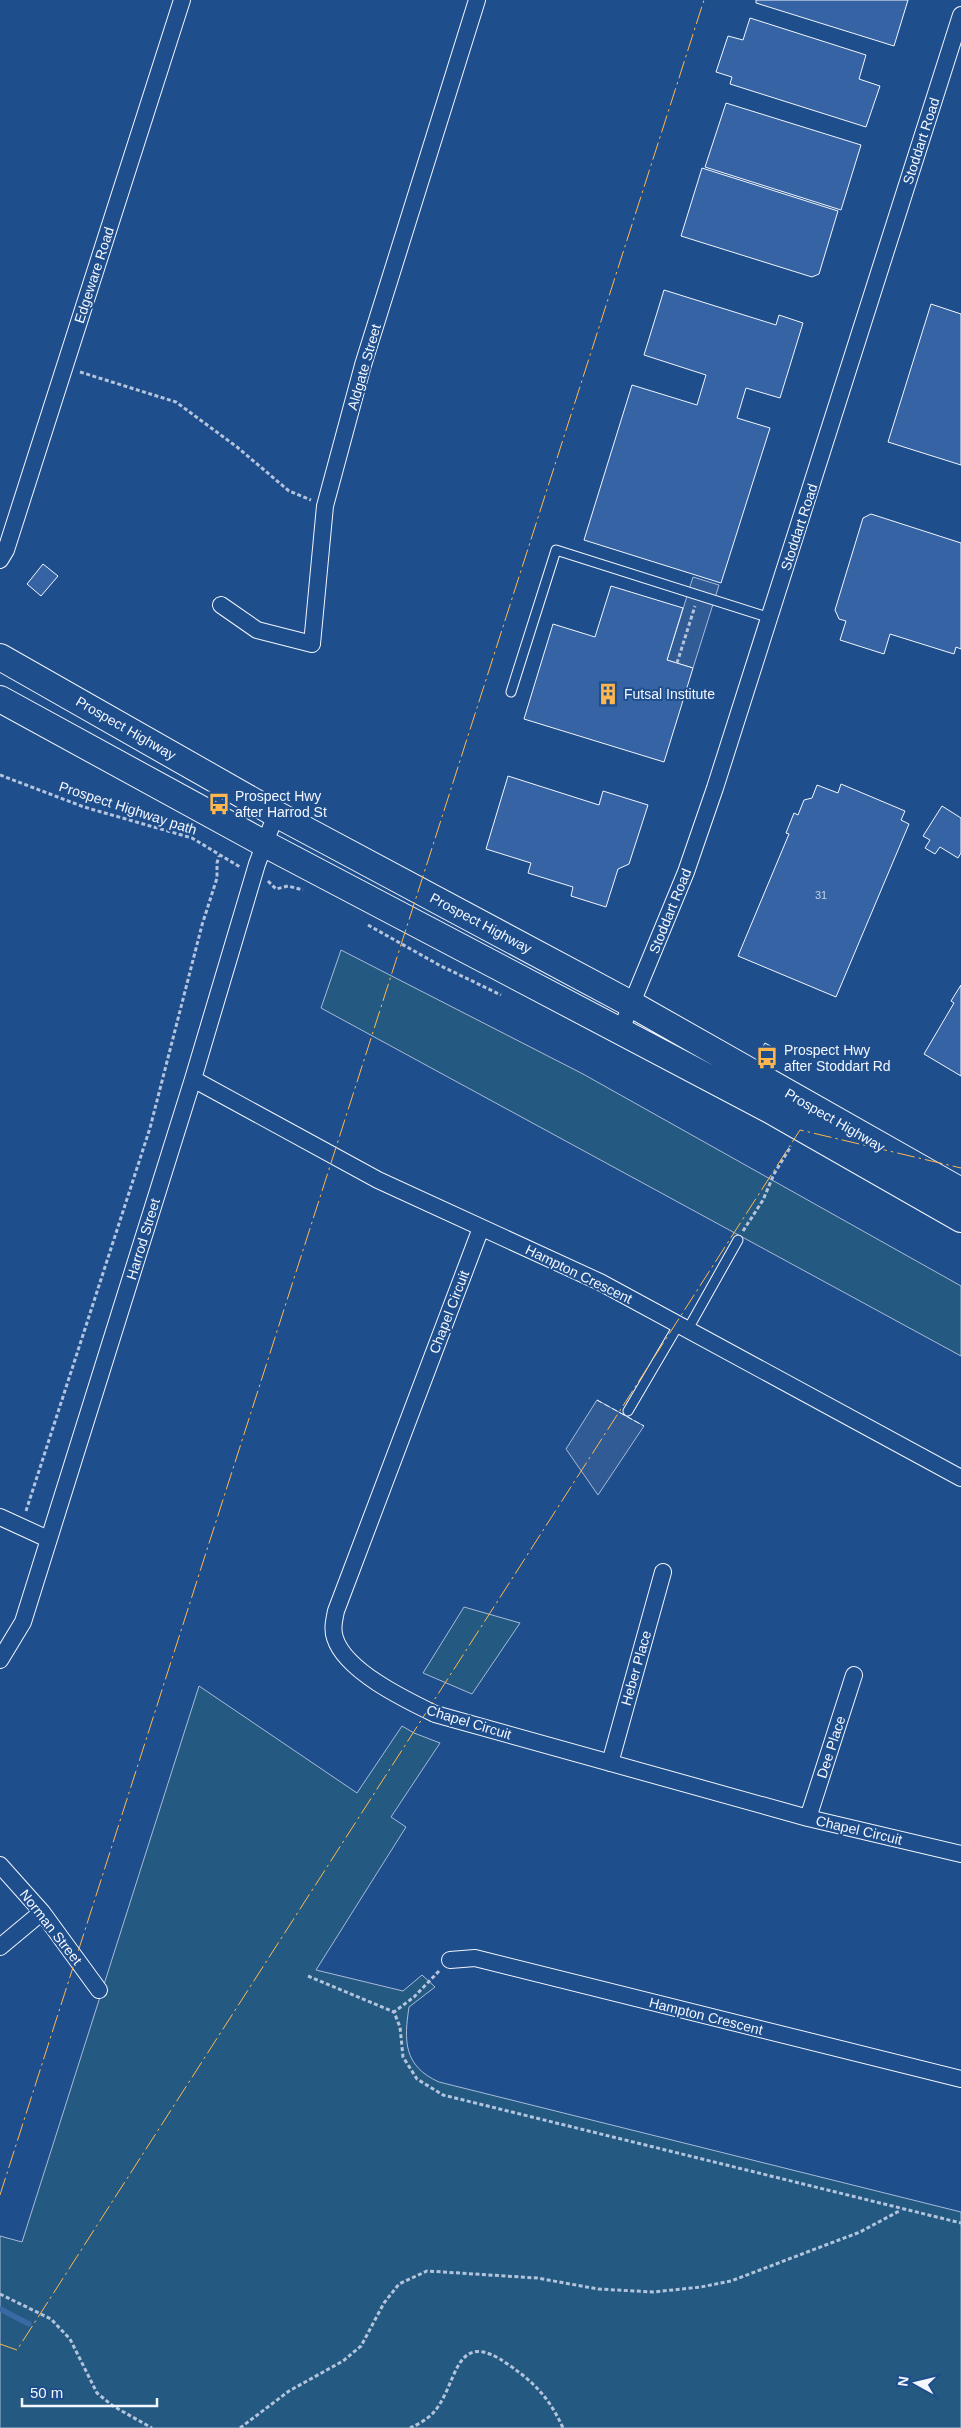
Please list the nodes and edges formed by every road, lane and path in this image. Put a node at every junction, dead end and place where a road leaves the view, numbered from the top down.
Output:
1 (182, 0) edge
2 (477, 0) edge
3 (961, 18) edge
4 (65, 367) junction
5 (325, 506) junction
6 (3, 555) edge
7 (698, 594) junction
8 (221, 605) dead end
9 (770, 618) junction
10 (0, 657) edge
11 (677, 663) dead end
12 (511, 692) dead end
13 (0, 699) edge
14 (0, 775) edge
15 (276, 814) junction
16 (265, 844) junction
17 (633, 1005) junction
18 (620, 1032) junction
19 (193, 1079) junction
20 (792, 1146) dead end
21 (961, 1191) edge
22 (961, 1219) edge
23 (481, 1228) junction
24 (738, 1240) joint
25 (683, 1327) junction
26 (628, 1411) dead end
27 (961, 1478) edge
28 (0, 1516) edge
29 (21, 1527) junction
30 (48, 1539) junction
31 (663, 1572) dead end
32 (0, 1660) edge
33 (854, 1675) dead end
34 (610, 1763) junction
35 (808, 1818) junction
36 (961, 1854) edge
37 (0, 1865) edge
38 (42, 1912) junction
39 (0, 1947) edge
40 (450, 1960) joint
41 (308, 1976) dead end
42 (100, 1990) dead end
43 (394, 2012) junction
44 (961, 2079) edge
45 (901, 2210) junction
46 (961, 2223) edge
47 (0, 2294) edge
48 (152, 2428) edge
49 (240, 2428) edge
50 (410, 2428) edge
51 (564, 2428) edge

1 - 4 street, Edgeware Road
2 - 5 street, Aldgate Street
3 - 9 street, Stoddart Road
4 - 5 path
4 - 6 street, Edgeware Road
5 - 8 street, Aldgate Street
7 - 9 lane
7 - 11 path
7 - 12 lane
9 - 17 street, Stoddart Road
10 - 15 main road, Prospect Highway
13 - 16 main road, Prospect Highway
14 - 29 path, Prospect Highway path
15 - 16 street, Harrod Street
15 - 17 main road, Prospect Highway
16 - 18 main road, Prospect Highway
16 - 19 street, Harrod Street
17 - 18 street, Stoddart Road
17 - 21 main road, Prospect Highway
18 - 22 main road, Prospect Highway
19 - 23 street, Hampton Crescent
19 - 30 street, Harrod Street
20 - 24 path
23 - 25 street, Hampton Crescent
23 - 34 street, Chapel Circuit
24 - 25 lane
25 - 26 lane
25 - 27 street, Hampton Crescent
28 - 29 street
29 - 30 street
30 - 32 street, Harrod Street
31 - 34 street, Heber Place
33 - 35 street, Dee Place
34 - 35 street, Chapel Circuit
35 - 36 street, Chapel Circuit
37 - 38 street, Norman Street
38 - 39 street
38 - 42 street, Norman Street
40 - 43 path
40 - 44 street, Hampton Crescent
41 - 43 path
43 - 45 path
45 - 46 path
45 - 49 path
47 - 48 path
50 - 51 path

